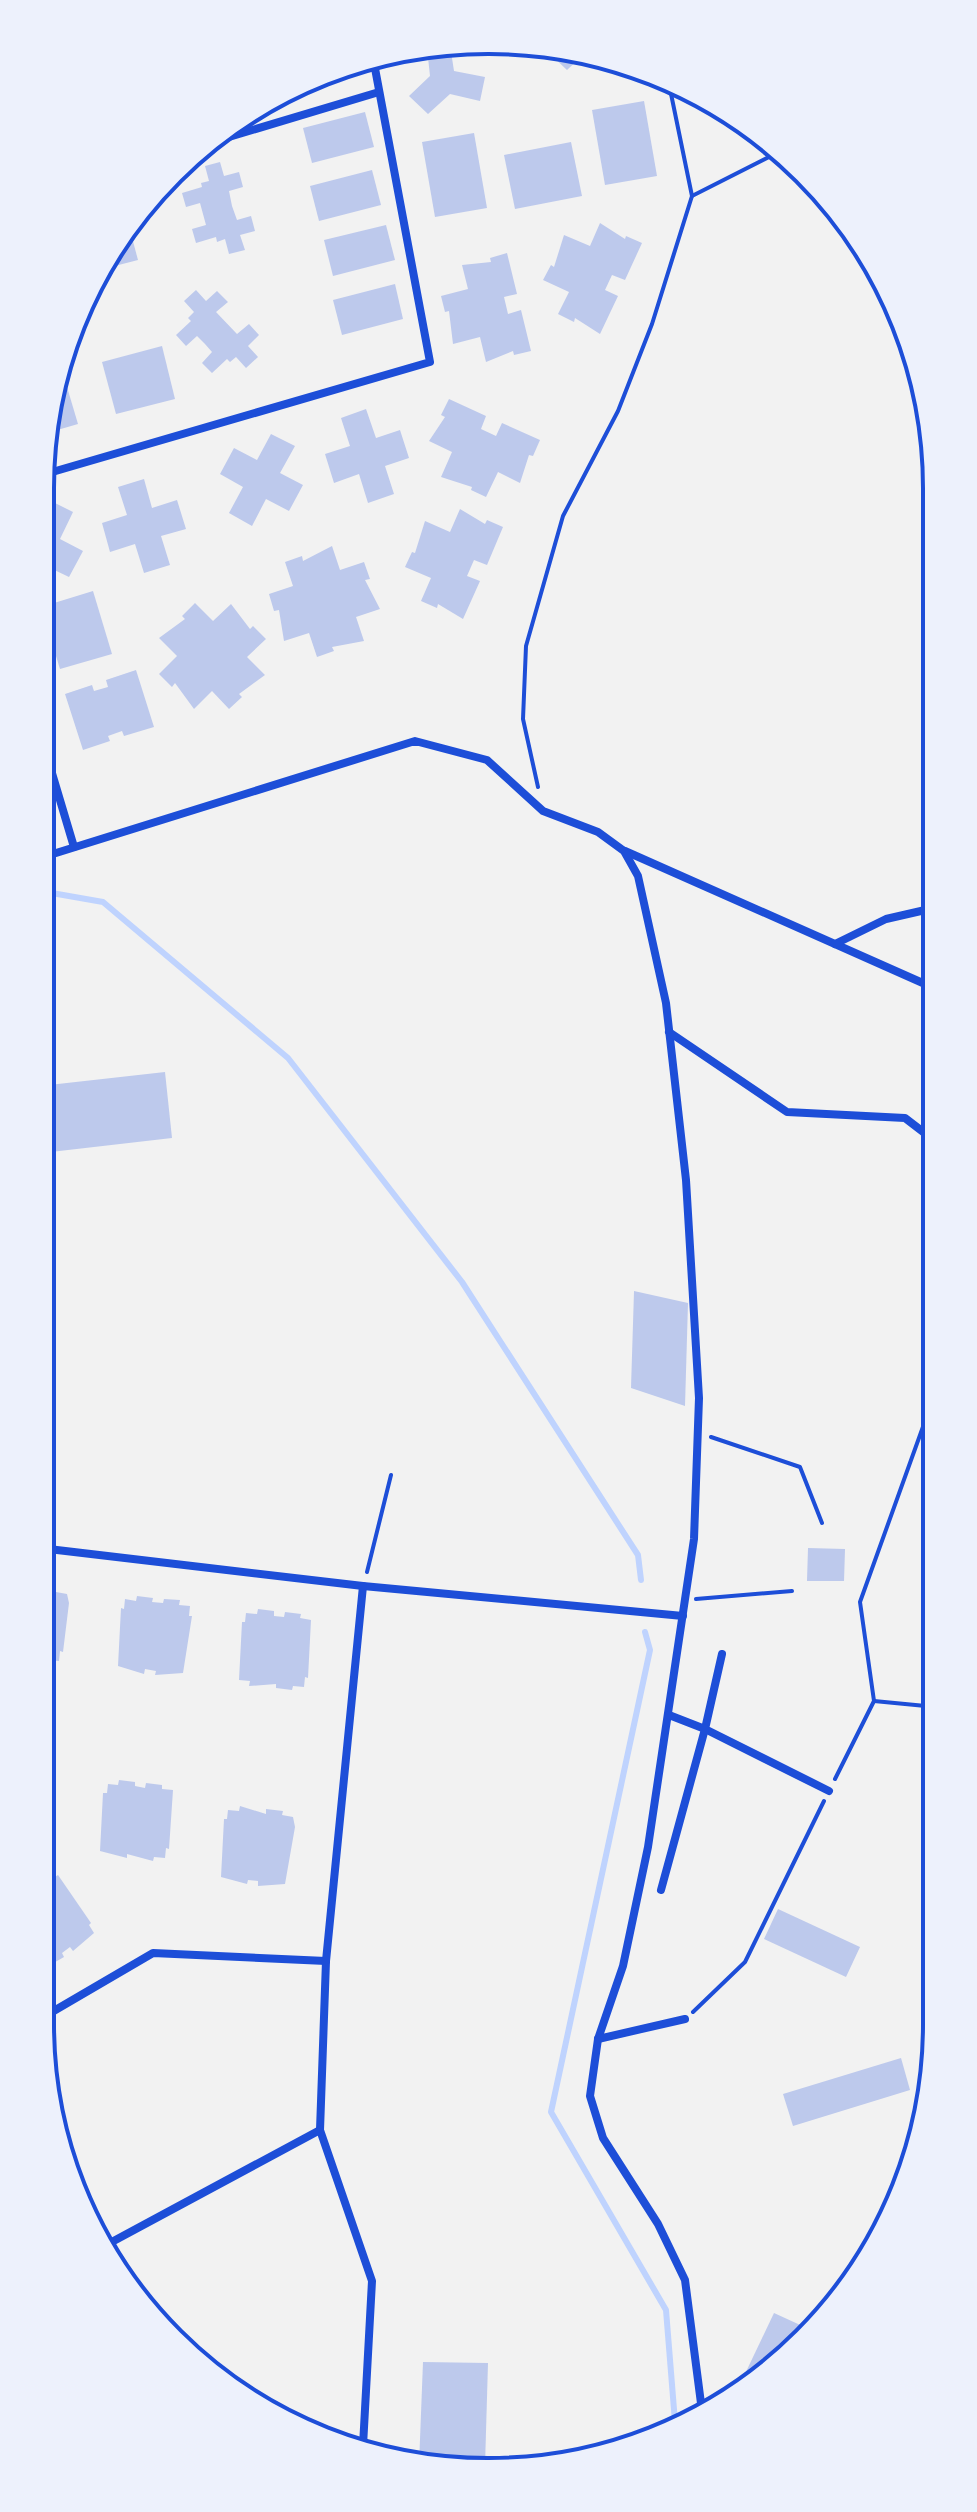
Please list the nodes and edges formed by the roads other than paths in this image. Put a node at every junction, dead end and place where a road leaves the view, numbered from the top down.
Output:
1 (375, 69) edge
2 (379, 92) junction
3 (237, 135) edge
4 (55, 471) edge
5 (54, 780) edge
6 (74, 847) junction
7 (624, 851) junction
8 (54, 853) edge
9 (923, 911) edge
10 (835, 944) junction
11 (923, 983) edge
12 (669, 1032) junction
13 (923, 1132) edge
14 (54, 1550) edge
15 (363, 1586) junction
16 (683, 1616) junction
17 (722, 1654) dead end
18 (669, 1715) junction
19 (705, 1729) junction
20 (829, 1791) road end
21 (661, 1890) dead end
22 (326, 1961) junction
23 (54, 2011) edge
24 (685, 2019) road end
25 (598, 2039) junction
26 (320, 2130) junction
27 (112, 2242) edge
28 (701, 2403) edge
29 (363, 2439) edge

1 - 2 street
2 - 3 street
2 - 4 street
5 - 6 street
6 - 7 street
6 - 8 street
7 - 10 street
7 - 12 street
9 - 10 street
10 - 11 street
12 - 13 street
12 - 16 street
14 - 15 street
15 - 16 street
15 - 22 street
16 - 18 street
17 - 19 street
18 - 19 street
18 - 25 street
19 - 20 street
19 - 21 street
22 - 23 street
22 - 26 street
24 - 25 street
25 - 28 street
26 - 27 street
26 - 29 street

